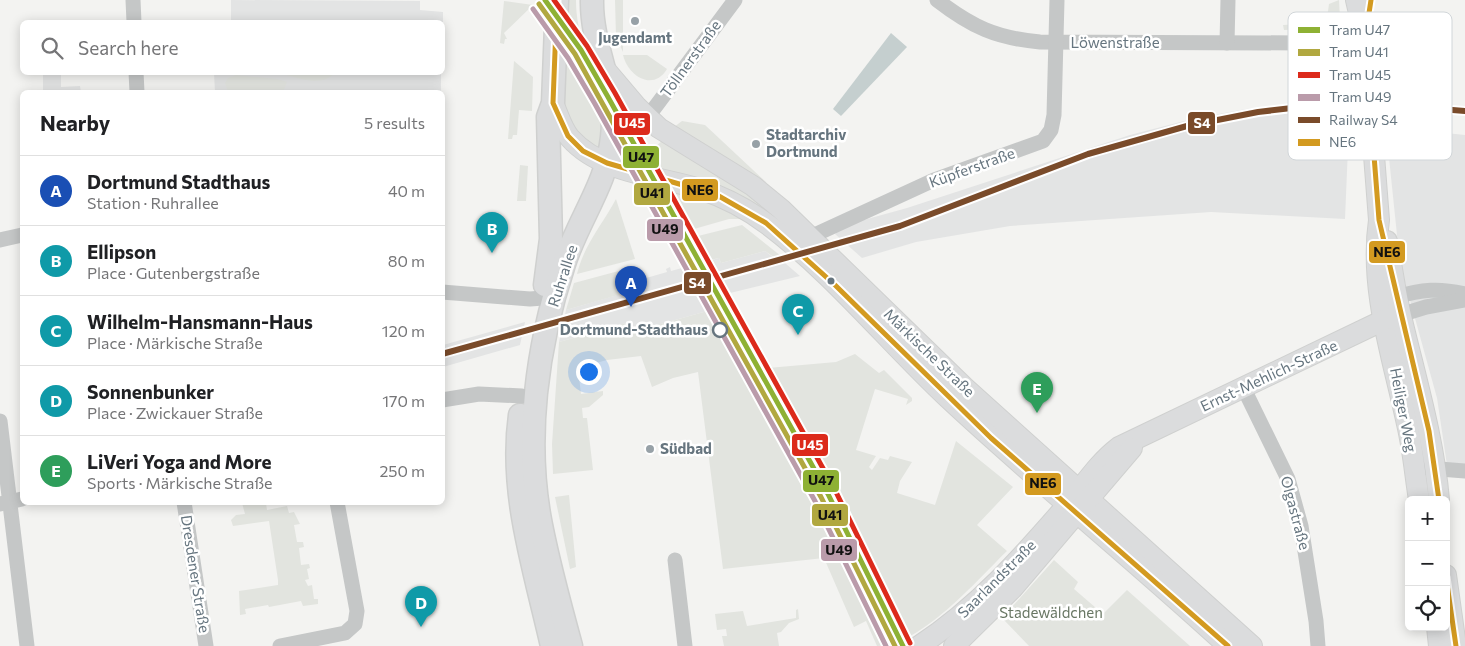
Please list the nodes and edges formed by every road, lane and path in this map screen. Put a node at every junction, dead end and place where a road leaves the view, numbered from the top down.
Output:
1 (133, 0) edge
2 (557, 0) edge
3 (592, 0) edge
4 (735, 0) edge
5 (937, 0) edge
6 (1057, 0) edge
7 (1228, 0) edge
8 (134, 20) edge
9 (1056, 43) junction
10 (1227, 43) junction
11 (1288, 43) edge
12 (603, 67) junction
13 (136, 75) edge
14 (137, 90) edge
15 (553, 102) junction
16 (647, 118) junction
17 (1375, 160) edge
18 (607, 163) junction
19 (20, 235) edge
20 (810, 237) junction
21 (0, 240) edge
22 (445, 292) edge
23 (1465, 294) edge
24 (543, 298) junction
25 (1465, 300) edge
26 (1394, 311) junction
27 (1244, 389) junction
28 (522, 396) junction
29 (445, 400) edge
30 (0, 421) edge
31 (1414, 468) junction
32 (1435, 468) junction
33 (1465, 470) edge
34 (1418, 496) edge
35 (1438, 496) edge
36 (11, 502) edge
37 (1079, 502) junction
38 (184, 505) edge
39 (338, 505) edge
40 (675, 560) dead end
41 (1448, 586) edge
42 (1438, 631) edge
43 (27, 646) edge
44 (206, 646) edge
45 (280, 646) edge
46 (552, 646) edge
47 (572, 646) edge
48 (685, 646) edge
49 (919, 646) edge
50 (954, 646) edge
51 (1228, 646) edge
52 (1252, 646) edge
53 (1318, 646) edge
54 (1440, 646) edge
55 (1456, 646) edge

1 - 8 street
2 - 15 main road, Ruhrallee
3 - 12 main road, Ruhrallee
4 - 16 street, Töllnerstraße
5 - 9 street, Löwenstraße
6 - 9 street, Küpferstraße
7 - 10 street
9 - 10 street, Löwenstraße
9 - 20 street, Küpferstraße
10 - 11 street, Löwenstraße
12 - 16 main road, Märkische Straße
12 - 18 main road, Ruhrallee
13 - 14 street
15 - 18 main road, Märkische Straße
15 - 24 main road, Ruhrallee
16 - 20 main road, Märkische Straße
17 - 26 main road, Heiliger Weg
18 - 37 main road, Märkische Straße
18 - 47 main road, Ruhrallee
19 - 21 street
20 - 37 main road, Märkische Straße
22 - 24 street
23 - 26 street
24 - 28 main road, Ruhrallee
25 - 26 street
26 - 27 main road, Ernst-Mehlich-Straße
26 - 31 main road, Heiliger Weg
26 - 32 main road, Heiliger Weg
27 - 37 main road, Ernst-Mehlich-Straße
27 - 53 street, Olgastraße
28 - 29 street
28 - 46 main road, Ruhrallee
30 - 36 street
31 - 32 street
31 - 34 main road, Heiliger Weg
32 - 33 street
32 - 35 main road, Heiliger Weg
36 - 43 street
37 - 49 main road, Saarlandstraße
37 - 50 main road, Saarlandstraße
37 - 51 main road, Märkische Straße
37 - 52 main road, Märkische Straße
38 - 44 street, Dresdener Straße
39 - 45 street
40 - 48 street
41 - 55 main road
42 - 54 main road

